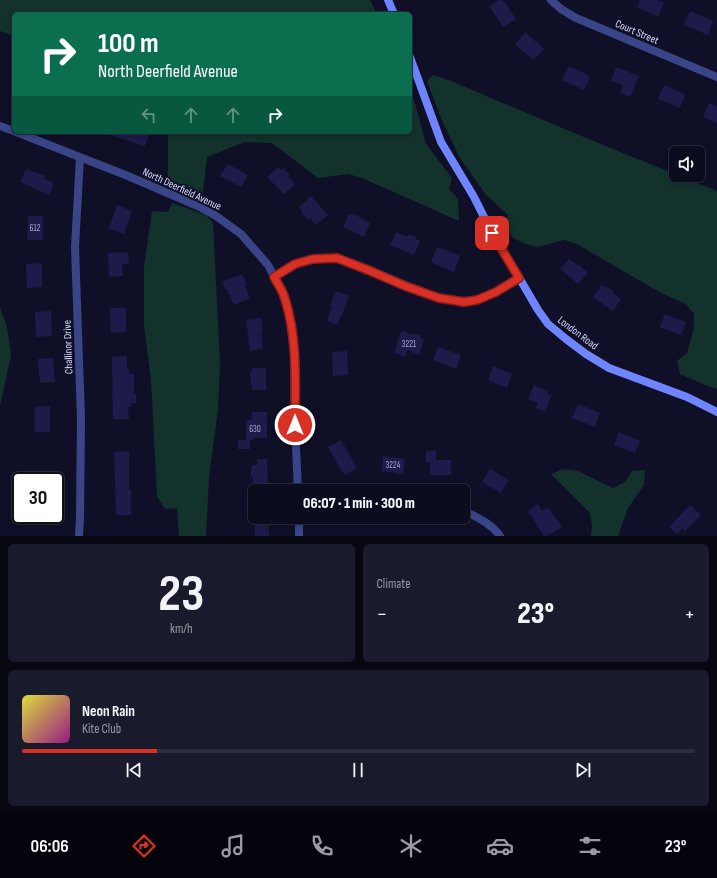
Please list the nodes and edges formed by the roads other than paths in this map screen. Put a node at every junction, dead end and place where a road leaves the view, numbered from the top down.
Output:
1 (388, 0) edge
2 (551, 0) edge
3 (393, 12) edge
4 (412, 62) edge
5 (717, 77) edge
6 (0, 126) edge
7 (12, 131) edge
8 (20, 134) edge
9 (80, 157) junction
10 (274, 277) junction
11 (519, 278) junction
12 (717, 412) edge
13 (298, 484) edge
14 (470, 514) edge
15 (299, 524) edge
16 (79, 536) edge
17 (299, 536) edge
18 (500, 536) edge

1 - 3 street
2 - 5 street, Court Street
4 - 11 street, London Road
6 - 7 street, North Deerfield Avenue
8 - 9 street, North Deerfield Avenue
9 - 10 street, North Deerfield Avenue
9 - 16 street, Challinor Drive
10 - 11 street
10 - 13 street, North Deerfield Avenue
11 - 12 street, London Road
14 - 18 street
15 - 17 street

